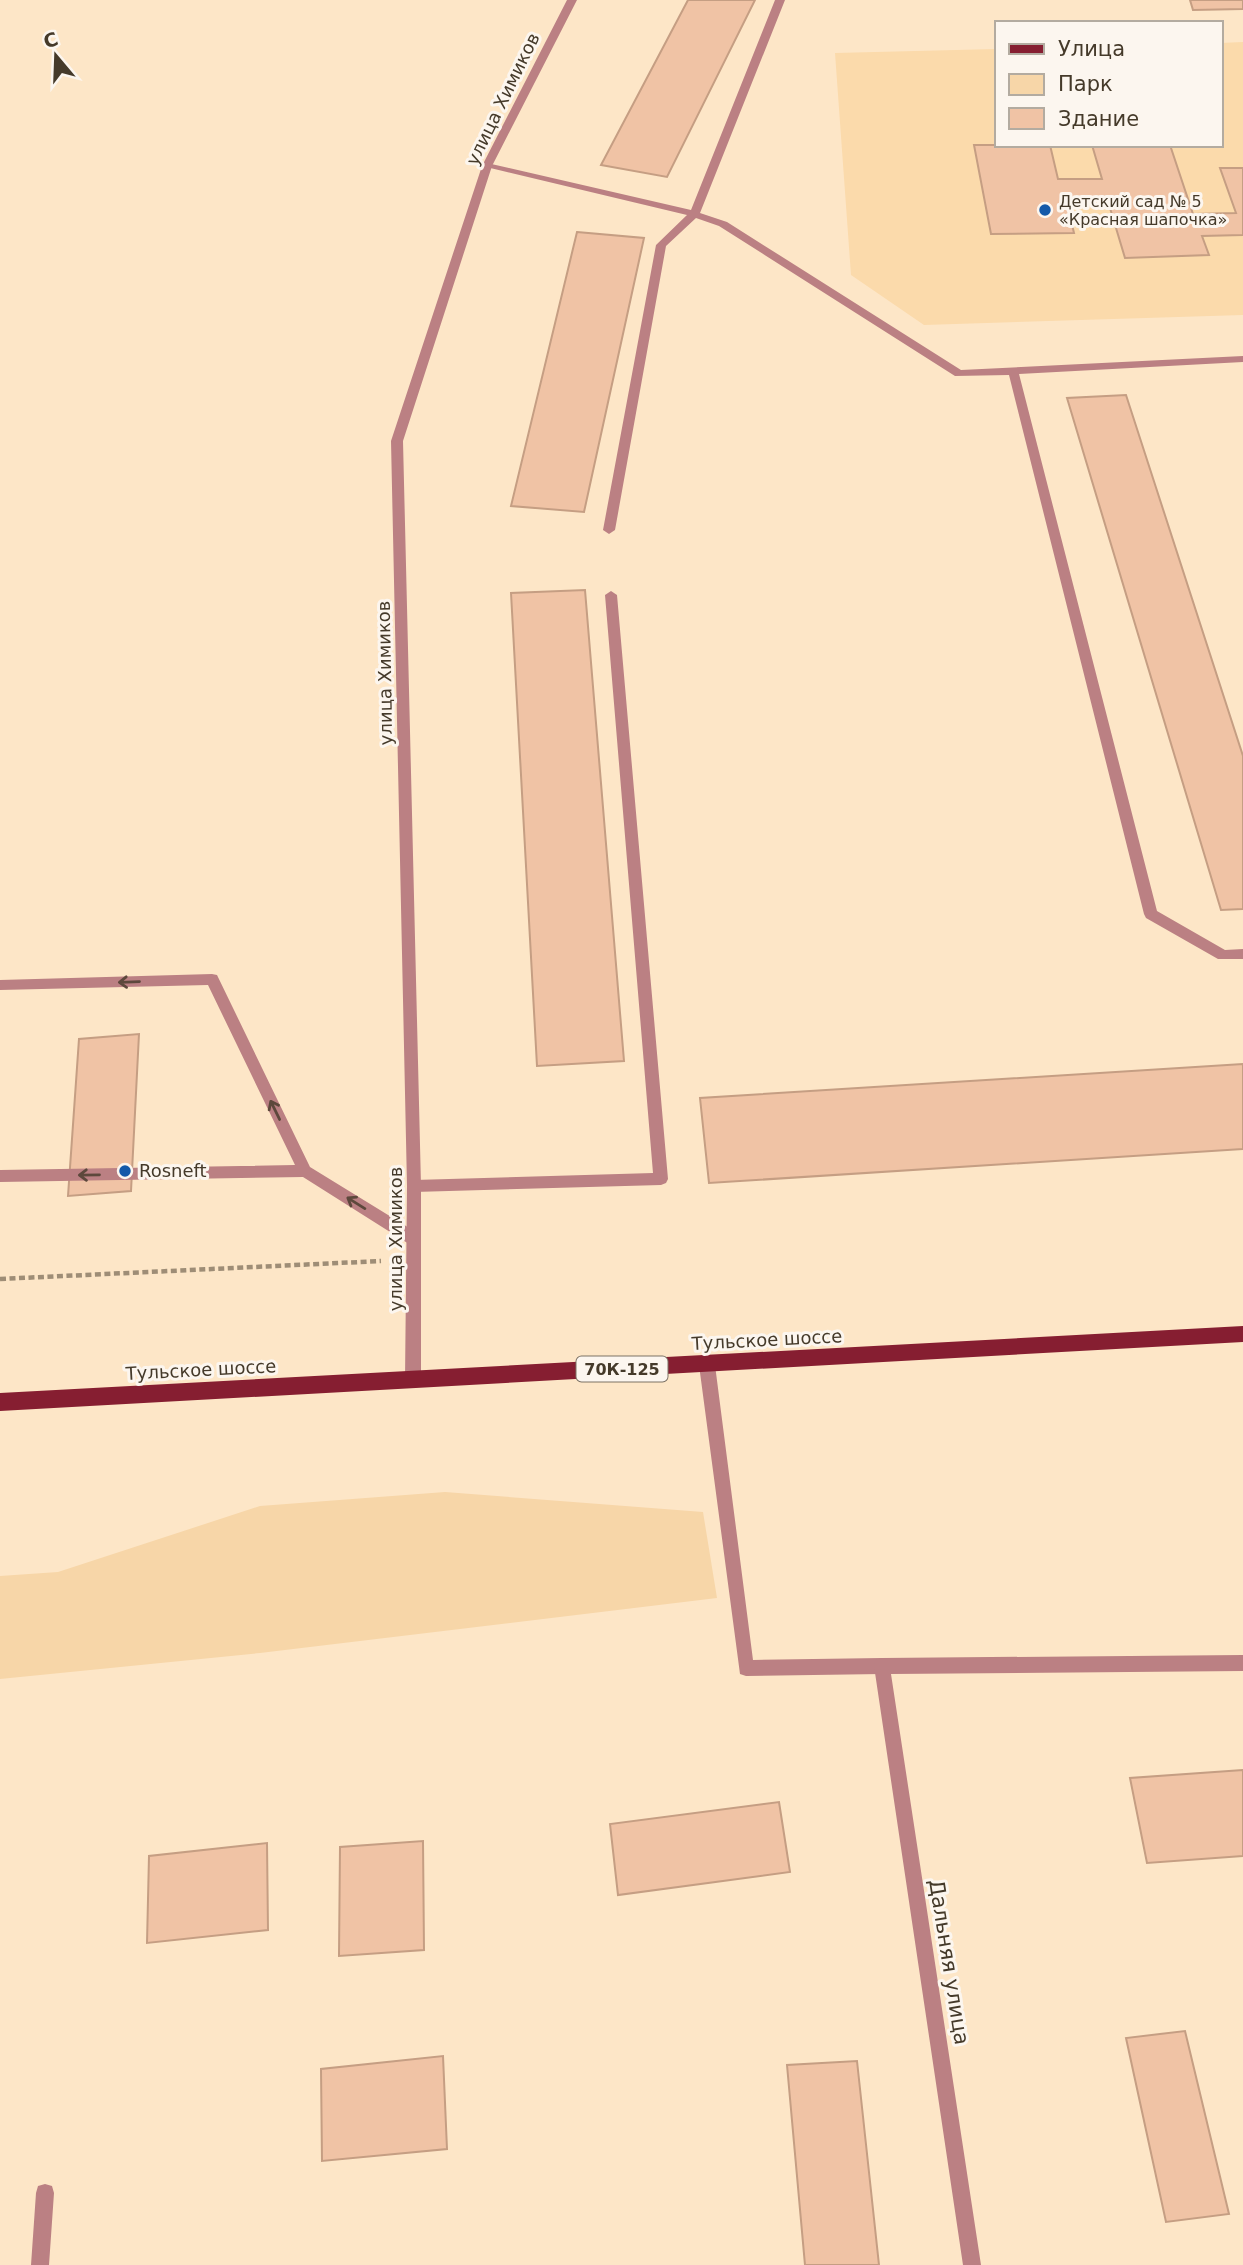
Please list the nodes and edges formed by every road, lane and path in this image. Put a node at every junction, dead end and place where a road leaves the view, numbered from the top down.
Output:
1 (572, 0) edge
2 (780, 0) edge
3 (487, 166) junction
4 (694, 214) junction
5 (1243, 359) edge
6 (1013, 371) junction
7 (609, 530) dead end
8 (611, 595) dead end
9 (1243, 954) edge
10 (0, 985) edge
11 (305, 1171) junction
12 (0, 1176) edge
13 (414, 1186) junction
14 (414, 1239) junction
15 (414, 1259) junction
16 (0, 1279) edge
17 (1243, 1334) edge
18 (707, 1365) junction
19 (414, 1380) junction
20 (0, 1402) edge
21 (1243, 1663) edge
22 (882, 1666) junction
23 (45, 2193) dead end
24 (40, 2265) edge
25 (972, 2265) edge

1 - 3 street, улица Химиков
2 - 4 street
3 - 4 street
3 - 13 street, улица Химиков
4 - 6 street
4 - 7 street
5 - 6 street
6 - 9 street
8 - 13 street
11 -> 10 street
11 -> 12 street
14 -> 11 street
13 - 14 street, улица Химиков
14 - 15 street, улица Химиков
15 - 16 path
15 - 19 street, улица Химиков
17 - 18 main road, Тульское шоссе / 70К-125
18 - 19 main road, Тульское шоссе / 70К-125
18 - 22 street
19 - 20 main road, Тульское шоссе / 70К-125
21 - 22 street
22 - 25 street, Дальняя улица
23 - 24 street

